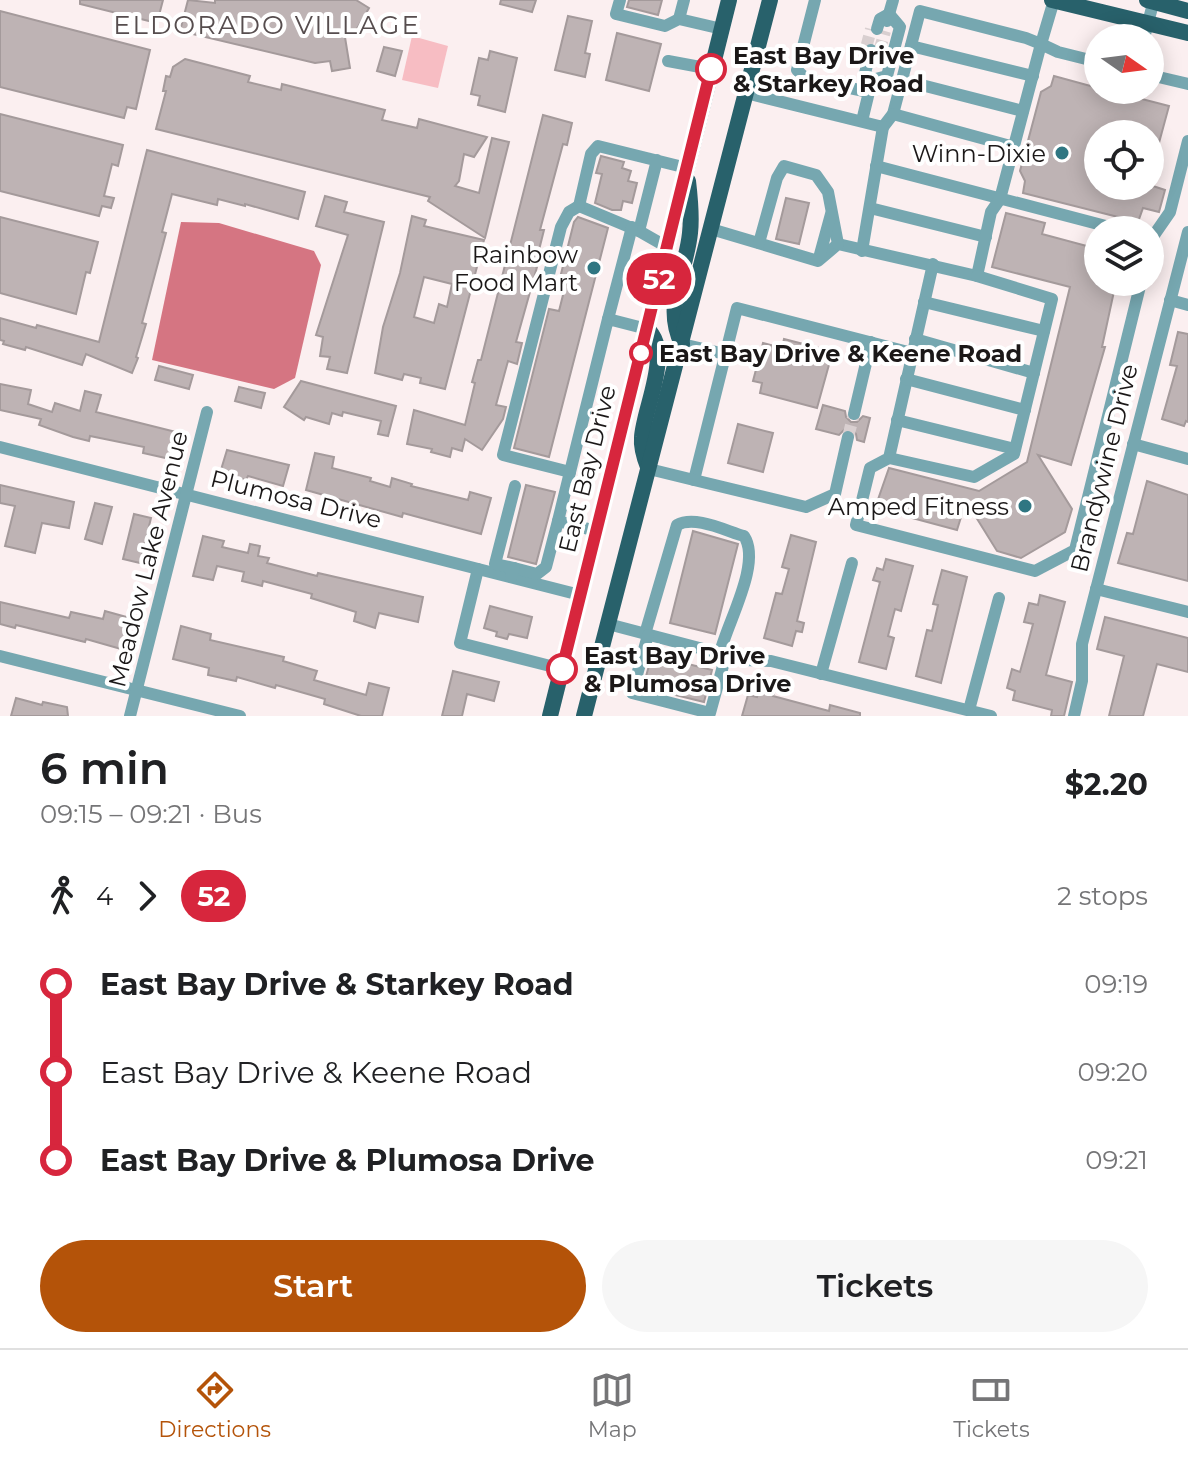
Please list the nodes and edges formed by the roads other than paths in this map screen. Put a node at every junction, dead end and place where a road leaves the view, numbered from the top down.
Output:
1 (620, 0) edge
2 (684, 0) edge
3 (729, 0) edge
4 (770, 0) edge
5 (815, 0) edge
6 (893, 0) edge
7 (1053, 0) edge
8 (1152, 1) edge
9 (1180, 6) edge
10 (679, 19) junction
11 (1125, 24) edge
12 (1147, 24) edge
13 (722, 29) junction
14 (1164, 32) edge
15 (1188, 33) edge
16 (1041, 44) junction
17 (911, 46) junction
18 (872, 50) tunnel mouth
19 (1084, 58) edge
20 (668, 61) dead end
21 (711, 69) junction
22 (1033, 76) junction
23 (1164, 78) edge
24 (902, 80) junction
25 (868, 82) junction
26 (1188, 84) edge
27 (746, 93) junction
28 (1023, 111) junction
29 (893, 114) junction
30 (862, 121) junction
31 (883, 127) junction
32 (1188, 141) edge
33 (1014, 147) junction
34 (657, 160) junction
35 (876, 166) junction
36 (687, 168) junction
37 (1000, 199) junction
38 (579, 206) junction
39 (870, 208) junction
40 (832, 210) junction
41 (1084, 221) edge
42 (1164, 221) edge
43 (636, 229) junction
44 (711, 229) junction
45 (1188, 232) edge
46 (986, 237) junction
47 (759, 243) junction
48 (838, 244) junction
49 (667, 247) junction
50 (862, 251) junction
51 (818, 261) junction
52 (933, 264) junction
53 (977, 276) junction
54 (1138, 296) edge
55 (1170, 300) junction
56 (924, 302) junction
57 (1188, 305) edge
58 (608, 319) junction
59 (647, 329) junction
60 (1044, 331) junction
61 (915, 339) junction
62 (871, 342) junction
63 (682, 344) junction
64 (912, 353) junction
65 (725, 354) junction
66 (1034, 373) junction
67 (906, 379) junction
68 (1025, 410) junction
69 (207, 412) dead end
70 (854, 414) tunnel mouth
71 (897, 420) junction
72 (848, 437) tunnel mouth
73 (1133, 444) junction
74 (0, 447) edge
75 (1015, 449) junction
76 (889, 458) junction
77 (1188, 459) edge
78 (649, 469) junction
79 (570, 472) junction
80 (694, 480) junction
81 (515, 486) dead end
82 (187, 494) junction
83 (558, 521) junction
84 (596, 531) junction
85 (852, 563) dead end
86 (478, 569) junction
87 (512, 573) junction
88 (1096, 589) junction
89 (580, 595) junction
90 (999, 598) dead end
91 (1188, 612) edge
92 (608, 624) junction
93 (646, 634) junction
94 (723, 654) junction
95 (0, 656) edge
96 (562, 669) junction
97 (821, 674) junction
98 (137, 691) junction
99 (969, 710) junction
100 (130, 716) edge
101 (240, 716) edge
102 (550, 716) edge
103 (584, 716) edge
104 (991, 716) edge
105 (1074, 716) edge

1 - 10 street
2 - 10 street
3 - 13 main road, East Bay Drive
4 - 27 main road
5 - 25 street
6 - 25 street
7 - 11 main road
7 - 16 street
8 - 9 main road
8 - 12 street
10 - 13 street
13 - 21 main road, East Bay Drive
14 - 15 main road
16 - 17 street
16 - 19 street
16 - 22 street
17 - 22 street
17 - 24 street
18 - 25 street
20 - 21 street
21 - 36 main road, East Bay Drive
22 - 28 street
23 - 26 street
24 - 28 street
24 - 29 street
25 - 30 street
27 - 30 street
27 - 44 main road
28 - 33 street
29 - 31 street
29 - 33 street
30 - 31 street
31 - 35 street
32 - 42 street
33 - 37 street
34 - 36 street
34 - 38 street
34 - 43 street
35 - 37 street
35 - 39 street
36 - 49 main road, East Bay Drive
36 - 63 main road
37 - 41 street
37 - 46 street
38 - 43 street
38 - 79 street
39 - 46 street
39 - 50 street
40 - 47 street
40 - 48 street
40 - 51 street
43 - 49 street
43 - 58 street
44 - 47 street
44 - 63 main road
45 - 55 street, Brandywine Drive
46 - 53 street
47 - 51 street
48 - 50 street
48 - 51 street
49 - 59 main road, East Bay Drive
50 - 52 street
52 - 53 street
52 - 56 street
53 - 60 street
54 - 76 street
55 - 57 street
55 - 73 street, Brandywine Drive
56 - 60 street
56 - 61 street
58 - 59 street
58 - 79 street
59 - 78 main road
59 - 84 main road, East Bay Drive
60 - 66 street
61 - 64 street
61 - 66 street
62 - 64 street
62 - 65 street
62 - 70 street
63 - 65 street
63 - 78 main road
64 - 67 street
65 - 80 street
66 - 68 street
67 - 68 street
67 - 71 street
68 - 75 street
69 - 82 street, Meadow Lake Avenue
71 - 75 street
71 - 76 street
72 - 80 street
73 - 77 street
73 - 88 street, Brandywine Drive
74 - 82 street, Plumosa Drive
75 - 76 street
78 - 80 street
78 - 92 main road
79 - 83 street
81 - 87 street
82 - 86 street, Plumosa Drive
82 - 98 street, Meadow Lake Avenue
83 - 84 street
83 - 87 street
84 - 89 main road, East Bay Drive
85 - 97 street
86 - 87 street, Plumosa Drive
86 - 96 street
87 - 89 street, Plumosa Drive
88 - 91 street
88 - 105 street, Brandywine Drive
89 - 96 main road, East Bay Drive
90 - 99 street
92 - 93 street
92 - 103 main road
93 - 94 street
93 - 94 street
93 - 94 street
94 - 97 street
95 - 98 street
96 - 102 main road, East Bay Drive
97 - 99 street
98 - 100 street, Meadow Lake Avenue
98 - 101 street
99 - 104 street

